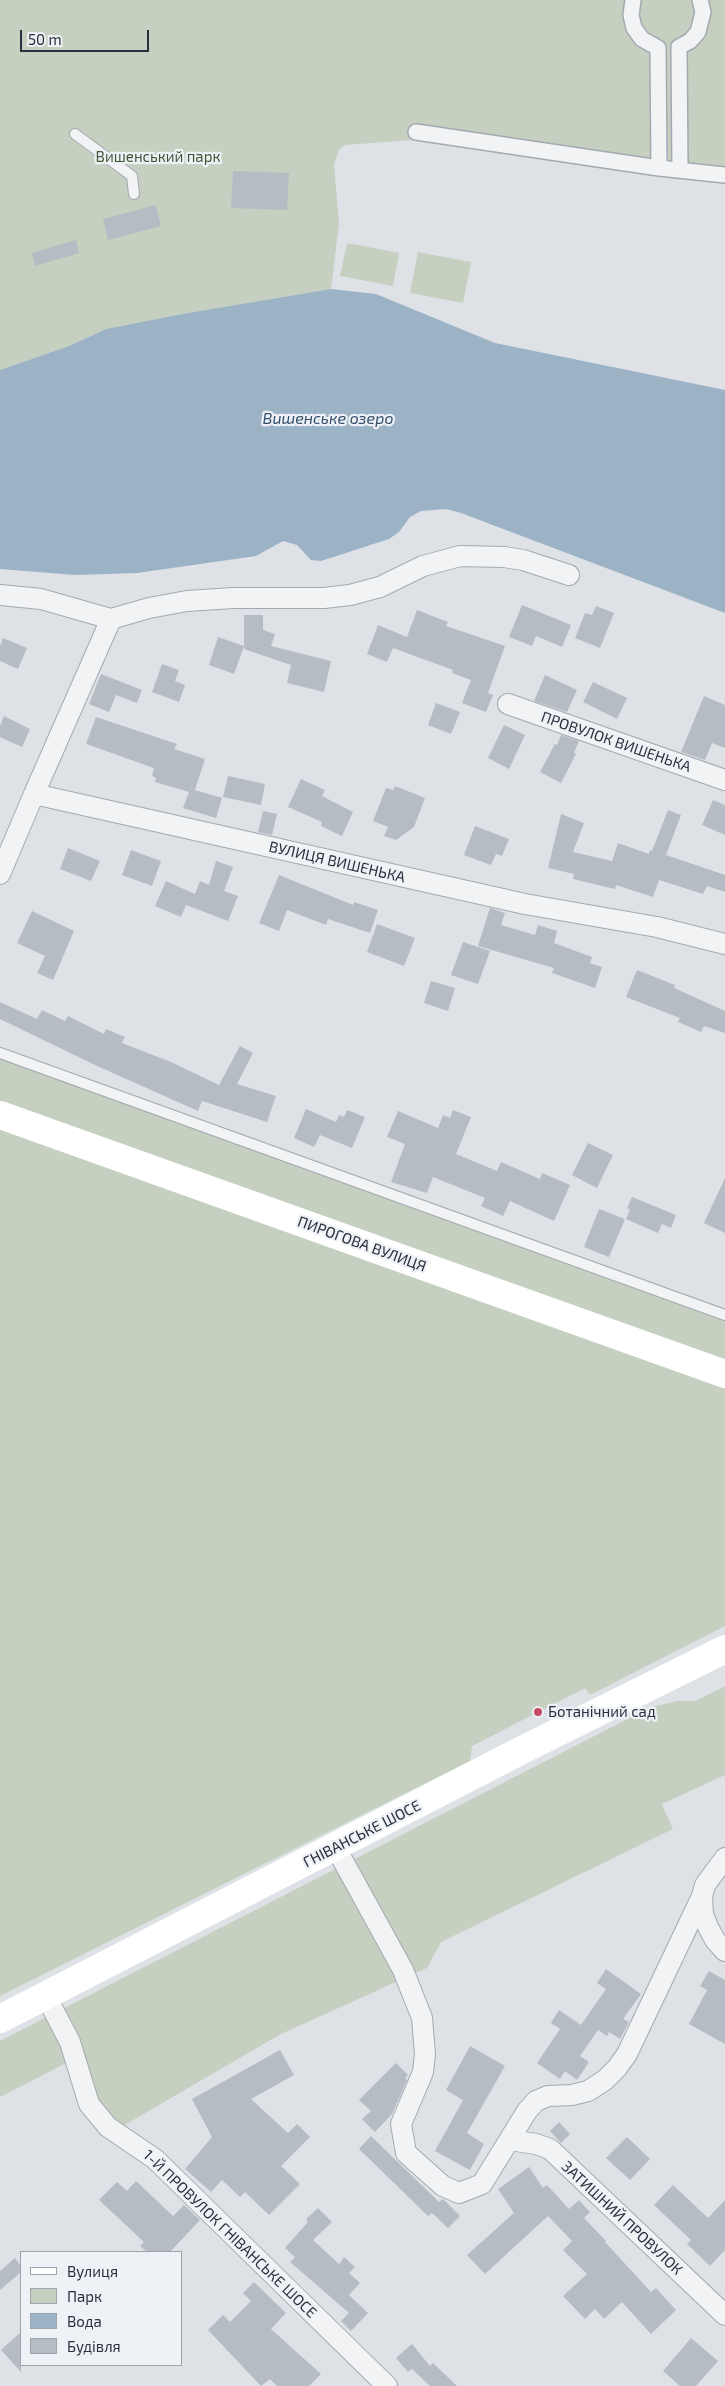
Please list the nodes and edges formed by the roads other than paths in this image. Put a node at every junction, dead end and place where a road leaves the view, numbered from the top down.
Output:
1 (634, 0) edge
2 (700, 0) edge
3 (680, 47) junction
4 (658, 48) junction
5 (416, 132) dead end
6 (76, 134) dead end
7 (659, 168) junction
8 (680, 170) junction
9 (725, 175) edge
10 (134, 194) dead end
11 (569, 574) dead end
12 (0, 595) edge
13 (111, 619) junction
14 (508, 704) dead end
15 (725, 780) edge
16 (34, 794) junction
17 (0, 874) edge
18 (725, 944) edge
19 (0, 1053) edge
20 (0, 1115) edge
21 (725, 1315) edge
22 (725, 1374) edge
23 (725, 1649) edge
24 (336, 1848) junction
25 (725, 1858) edge
26 (702, 1896) junction
27 (725, 1951) edge
28 (46, 1996) junction
29 (0, 2019) edge
30 (510, 2140) junction
31 (725, 2315) edge
32 (387, 2386) edge

1 - 4 street
2 - 3 street
3 - 4 street
3 - 8 street
4 - 7 street
5 - 7 street
6 - 10 lane
7 - 8 street
8 - 9 street
11 - 13 street
12 - 13 street
13 - 16 street
14 - 15 street, ПРОВУЛОК ВИШЕНЬКА
16 - 17 street
16 - 18 street, ВУЛИЦЯ ВИШЕНЬКА
19 - 21 lane
20 - 22 main road, ПИРОГОВА ВУЛИЦЯ
23 - 24 main road, ГНІВАНСЬКЕ ШОСЕ
24 - 28 main road, ГНІВАНСЬКЕ ШОСЕ
24 - 30 street
25 - 26 street
26 - 27 street
26 - 30 street
28 - 29 main road, ГНІВАНСЬКЕ ШОСЕ
28 - 32 street, 1-Й ПРОВУЛОК ГНІВАНСЬКЕ ШОСЕ
30 - 31 street, ЗАТИШНИЙ ПРОВУЛОК

